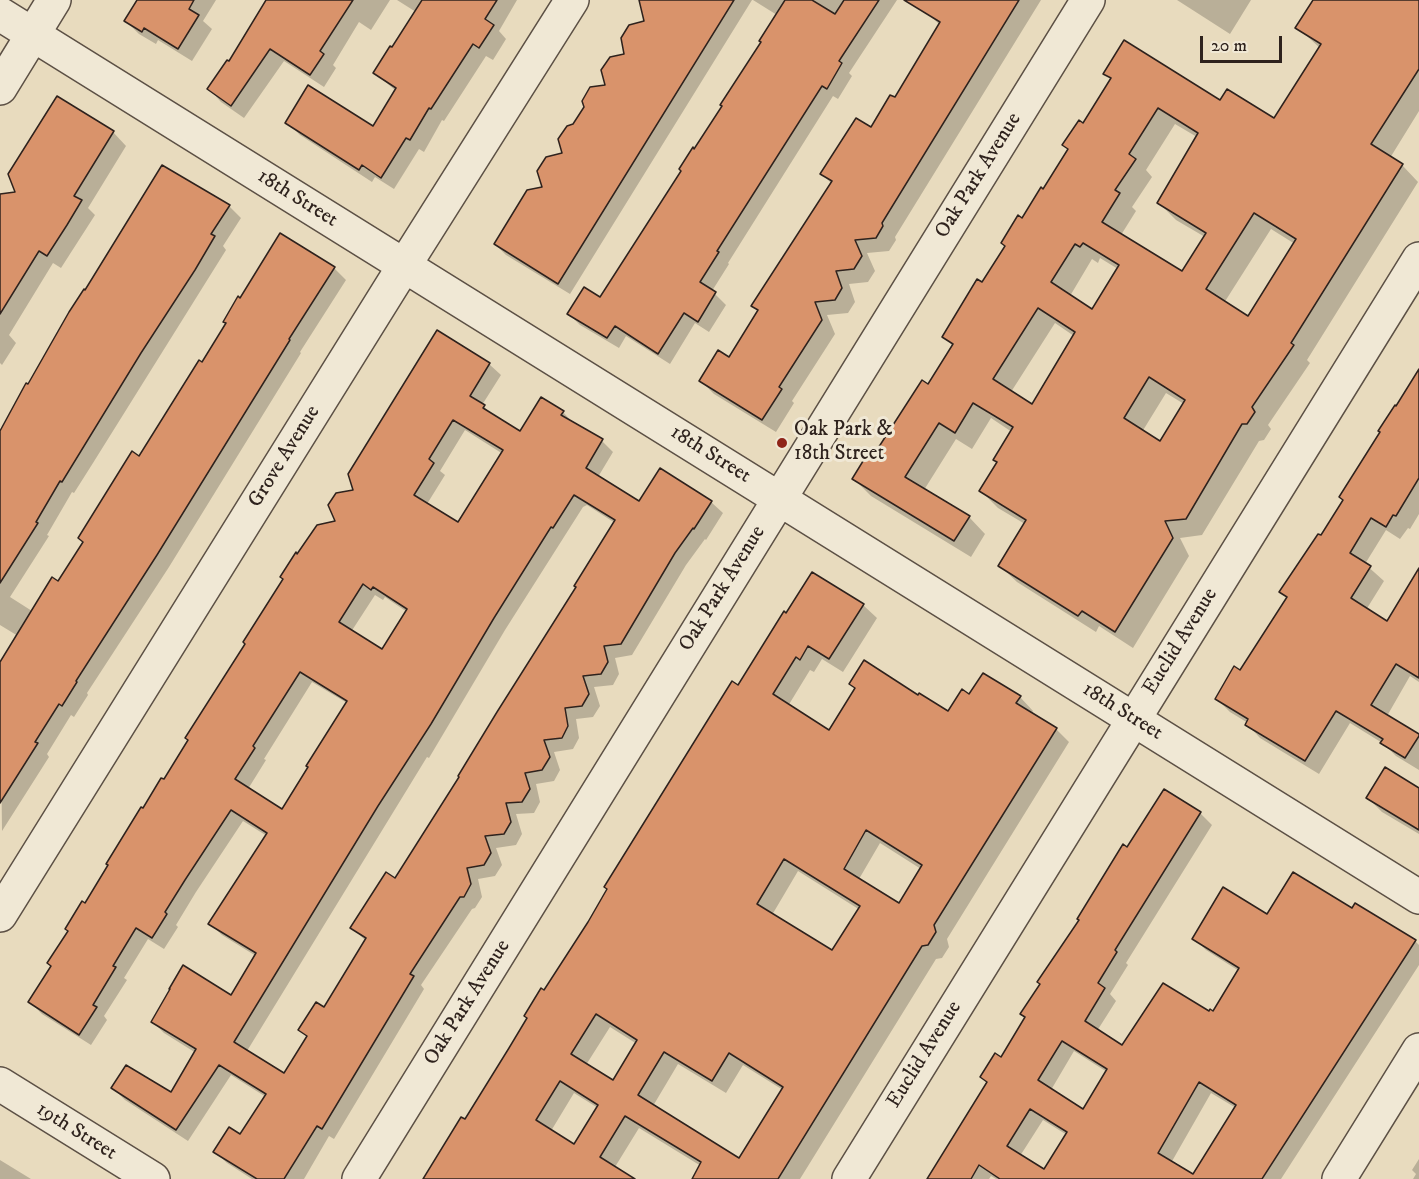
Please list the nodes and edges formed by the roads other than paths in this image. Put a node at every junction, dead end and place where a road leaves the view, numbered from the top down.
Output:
1 (54, 0) edge
2 (572, 0) edge
3 (1088, 0) edge
4 (0, 14) edge
5 (33, 34) junction
6 (0, 88) edge
7 (1419, 259) edge
8 (404, 266) junction
9 (779, 499) junction
10 (1134, 719) junction
11 (1419, 897) edge
12 (0, 915) edge
13 (1419, 1050) edge
14 (0, 1084) edge
15 (153, 1179) edge
16 (359, 1179) edge
17 (849, 1179) edge
18 (1339, 1179) edge

1 - 5 street
2 - 8 street, Grove Avenue
3 - 9 street, Oak Park Avenue
4 - 5 street, 18th Street
5 - 6 street
5 - 8 street, 18th Street
7 - 10 street, Euclid Avenue
8 - 9 street, 18th Street
8 - 12 street, Grove Avenue
9 - 10 street, 18th Street
9 - 16 street, Oak Park Avenue
10 - 11 street, 18th Street
10 - 17 street, Euclid Avenue
13 - 18 street
14 - 15 street, 19th Street

